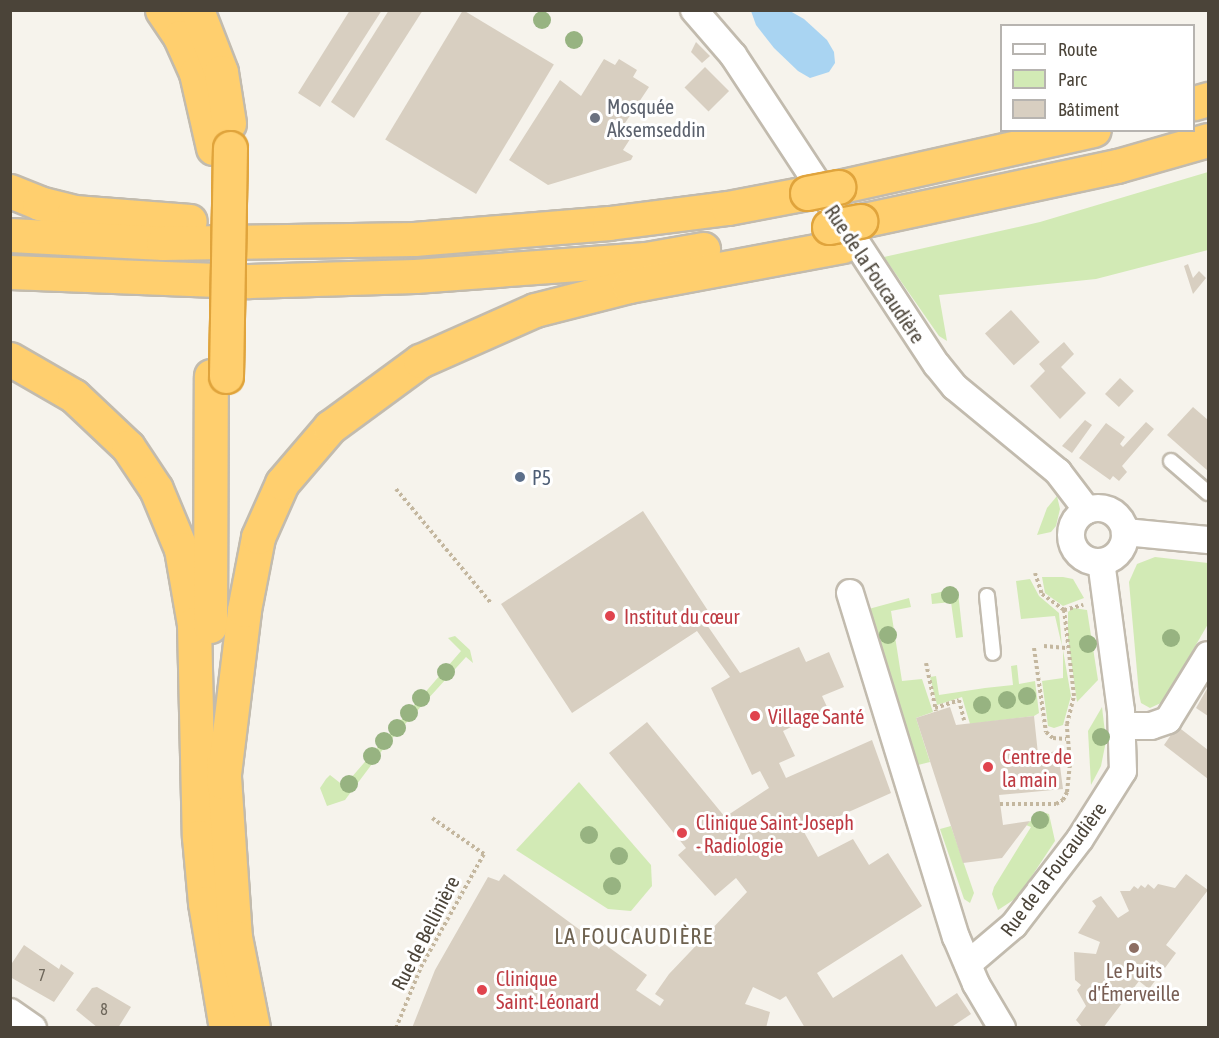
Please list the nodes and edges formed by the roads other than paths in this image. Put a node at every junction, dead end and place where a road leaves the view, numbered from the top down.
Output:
1 (162, 10) edge
2 (197, 10) edge
3 (694, 10) edge
4 (1085, 132) edge
5 (1209, 141) edge
6 (222, 148) junction
7 (10, 191) edge
8 (609, 223) junction
9 (851, 233) junction
10 (10, 235) edge
11 (10, 272) edge
12 (10, 359) edge
13 (219, 376) junction
14 (1171, 461) dead end
15 (1209, 493) edge
16 (1087, 510) junction
17 (1125, 532) junction
18 (1209, 540) edge
19 (1101, 562) junction
20 (850, 592) dead end
21 (987, 596) dead end
22 (993, 653) dead end
23 (1209, 655) edge
24 (1123, 726) junction
25 (223, 782) junction
26 (968, 964) junction
27 (10, 1012) edge
28 (235, 1012) edge
29 (33, 1028) edge
30 (253, 1028) edge
31 (1002, 1028) edge

1 - 6 highway
2 - 6 highway
3 - 16 street, Rue de la Foucaudière
4 - 8 highway
5 - 9 highway
6 - 13 highway
7 - 8 highway
8 - 10 highway
9 - 11 highway
9 - 25 highway
12 - 28 highway
13 - 25 highway
13 - 28 highway
14 - 15 lane
16 - 17 street
16 - 19 street
17 - 18 street
17 - 19 street
19 - 24 street, Rue de la Foucaudière
20 - 26 street
21 - 22 lane
23 - 24 street
24 - 26 street, Rue de la Foucaudière
25 - 28 highway
26 - 31 street
27 - 29 street
28 - 30 highway

